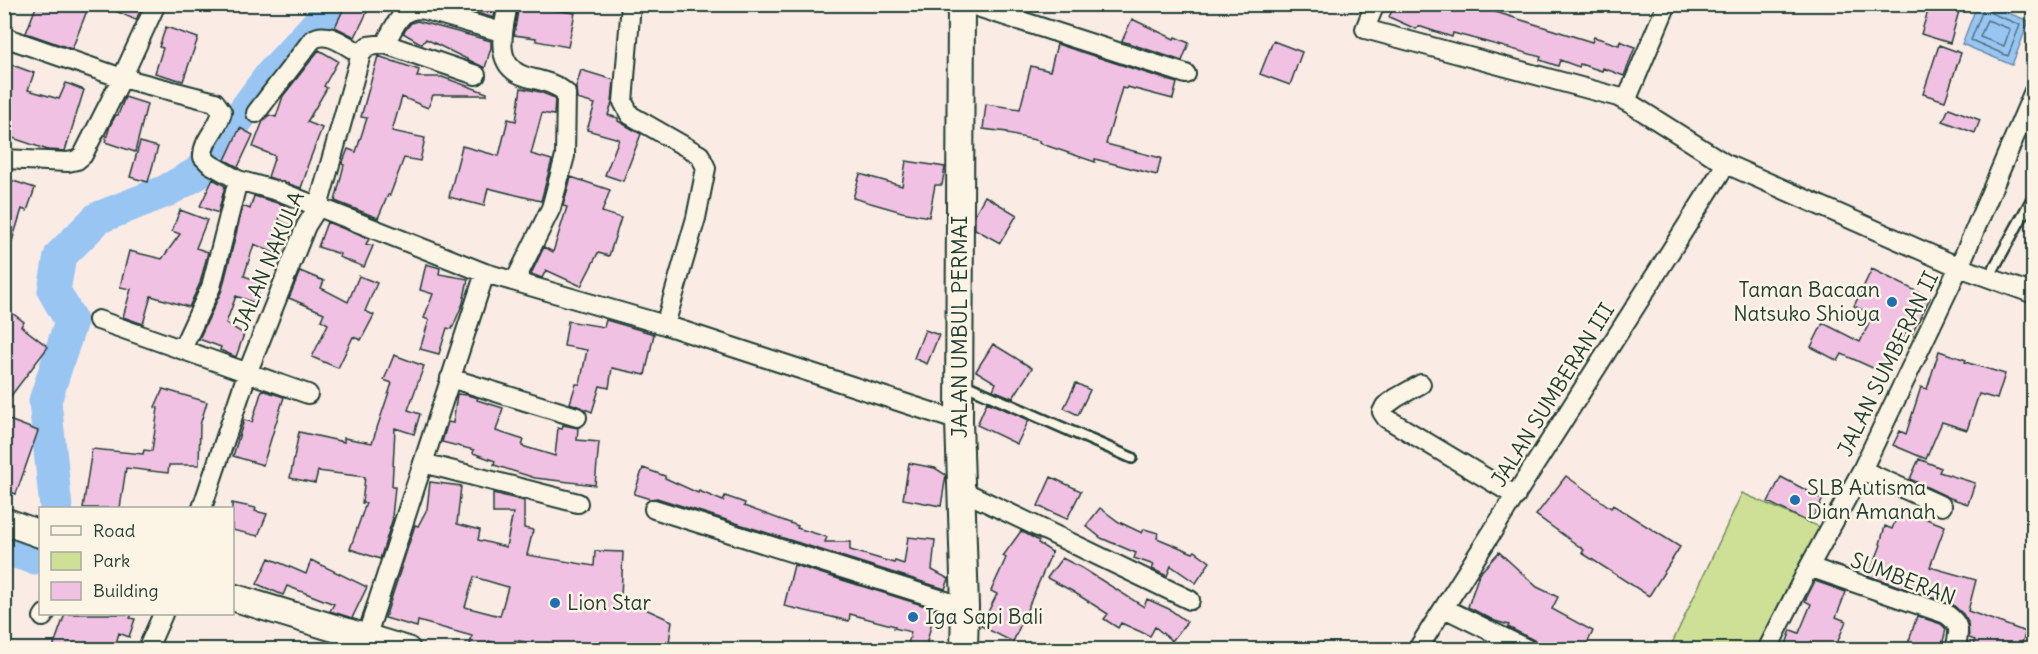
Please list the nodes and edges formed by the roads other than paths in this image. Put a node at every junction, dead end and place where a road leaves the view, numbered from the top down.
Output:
1 (156, 4) edge
2 (508, 4) edge
3 (631, 4) edge
4 (961, 4) edge
5 (968, 4) edge
6 (1375, 4) edge
7 (1666, 4) edge
8 (502, 29) junction
9 (4, 37) edge
10 (385, 44) junction
11 (361, 54) junction
12 (1186, 74) dead end
13 (476, 75) dead end
14 (122, 78) junction
15 (2034, 91) edge
16 (1626, 101) junction
17 (255, 113) dead end
18 (2027, 120) edge
19 (4, 159) edge
20 (1726, 164) junction
21 (238, 180) junction
22 (2034, 195) edge
23 (318, 207) junction
24 (1959, 267) junction
25 (485, 273) junction
26 (1989, 277) junction
27 (515, 281) junction
28 (2034, 294) edge
29 (98, 320) dead end
30 (665, 325) junction
31 (182, 349) junction
32 (248, 371) junction
33 (450, 378) junction
34 (959, 382) junction
35 (1421, 384) dead end
36 (308, 394) dead end
37 (577, 417) dead end
38 (959, 422) junction
39 (1132, 458) dead end
40 (423, 463) junction
41 (1862, 470) junction
42 (961, 490) junction
43 (1516, 495) junction
44 (578, 503) dead end
45 (1942, 506) dead end
46 (202, 507) edge
47 (654, 510) dead end
48 (4, 521) edge
49 (39, 533) edge
50 (1809, 567) junction
51 (234, 598) edge
52 (1190, 600) dead end
53 (964, 608) junction
54 (1444, 608) junction
55 (164, 615) edge
56 (366, 638) junction
57 (147, 650) edge
58 (407, 650) edge
59 (963, 650) edge
60 (1417, 650) edge
61 (1529, 650) edge
62 (1767, 650) edge
63 (1955, 650) edge

1 - 14 street
2 - 8 street
3 - 30 street
4 - 34 main road, JALAN UMBUL PERMAI
5 - 12 street
6 - 16 street
7 - 16 street
8 - 10 street
8 - 27 street
9 - 14 street
10 - 11 street
10 - 13 street
11 - 17 street
11 - 23 street, JALAN NAKULA
14 - 19 street
14 - 21 street
15 - 18 street, JALAN SUMBERAN II
16 - 20 street
18 - 24 street, JALAN SUMBERAN II
20 - 24 street
20 - 43 street, JALAN SUMBERAN III
21 - 23 street
21 - 31 street
22 - 26 lane
23 - 25 street
23 - 32 street, JALAN NAKULA
24 - 26 street
24 - 41 street, JALAN SUMBERAN II
25 - 27 street
25 - 33 street
26 - 28 street
27 - 30 street
29 - 31 street
30 - 38 street
31 - 32 street
32 - 36 street
32 - 46 street, JALAN NAKULA
33 - 37 street
33 - 40 street
34 - 38 main road, JALAN UMBUL PERMAI
34 - 39 lane
35 - 43 street
38 - 42 main road, JALAN UMBUL PERMAI
40 - 44 street
40 - 56 street
41 - 45 street
41 - 50 street, JALAN SUMBERAN II
42 - 52 street
42 - 53 main road, JALAN UMBUL PERMAI
43 - 54 street, JALAN SUMBERAN III
47 - 53 street
48 - 49 main road
50 - 62 street, JALAN SUMBERAN II
50 - 63 street, SUMBERAN
51 - 56 main road
53 - 59 main road, JALAN UMBUL PERMAI
54 - 60 street, JALAN SUMBERAN III
54 - 61 street
55 - 57 street
56 - 58 main road

